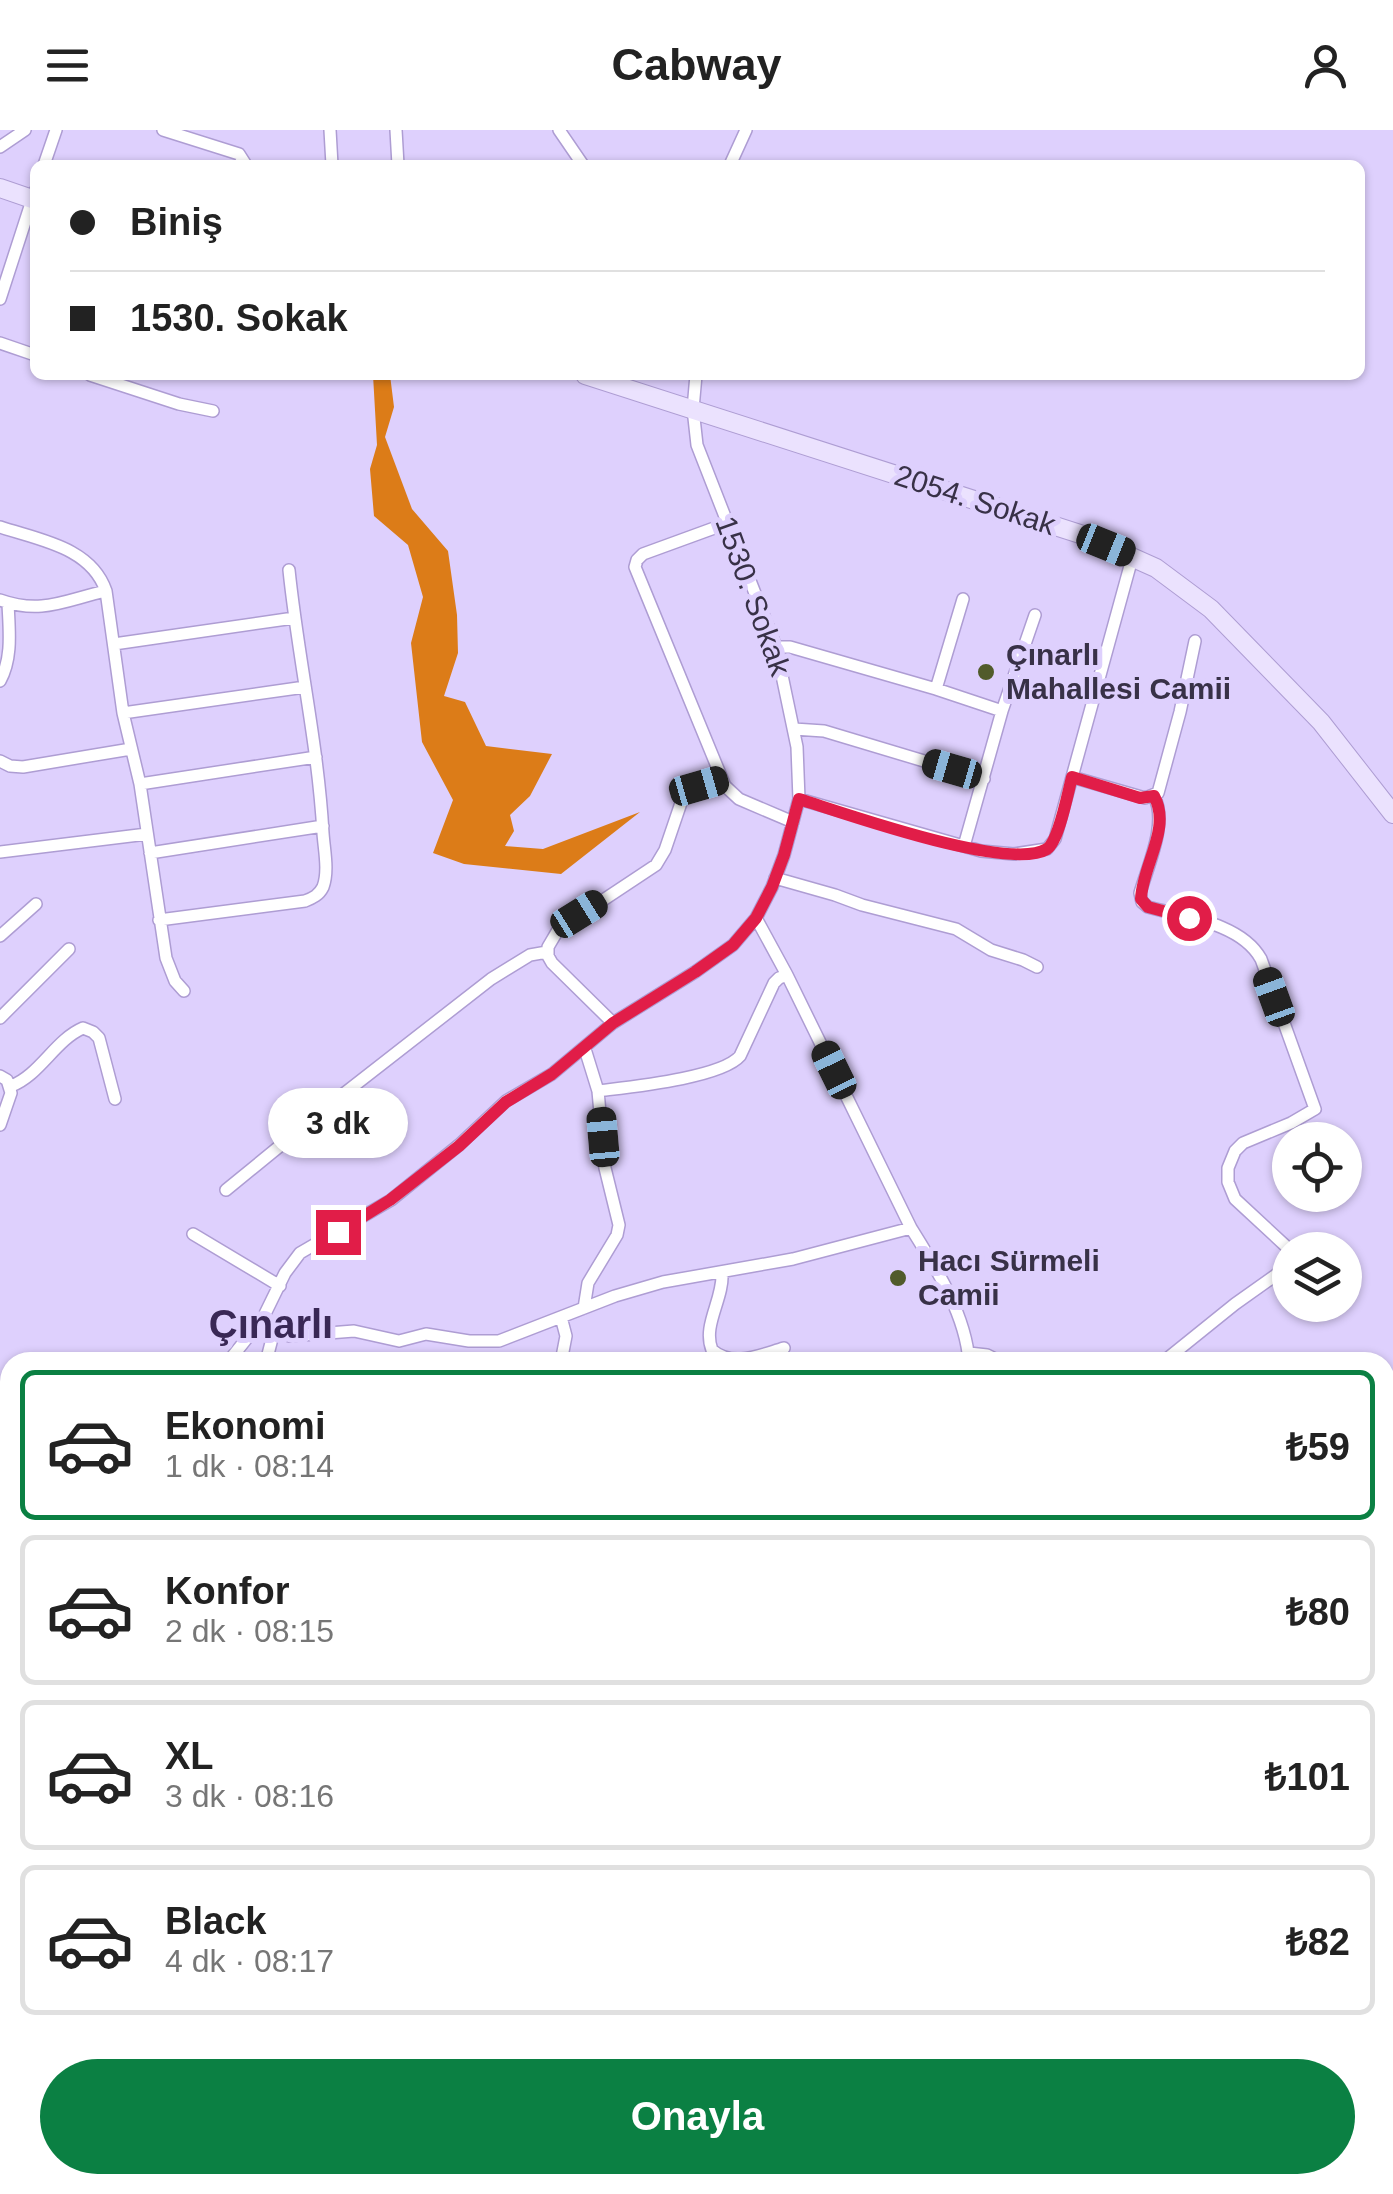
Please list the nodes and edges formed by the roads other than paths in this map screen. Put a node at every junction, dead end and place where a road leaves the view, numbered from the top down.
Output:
1 (25, 130) edge
2 (56, 130) edge
3 (163, 130) edge
4 (330, 130) edge
5 (396, 130) edge
6 (559, 130) edge
7 (746, 130) edge
8 (0, 147) edge
9 (46, 160) edge
10 (242, 160) edge
11 (332, 160) edge
12 (398, 160) edge
13 (574, 160) edge
14 (732, 160) edge
15 (20, 193) edge
16 (0, 299) edge
17 (0, 343) edge
18 (30, 354) edge
19 (105, 380) edge
20 (600, 380) edge
21 (695, 380) edge
22 (692, 409) junction
23 (213, 411) dead end
24 (728, 522) junction
25 (0, 527) edge
26 (1132, 556) junction
27 (289, 570) dead end
28 (106, 591) junction
29 (963, 599) dead end
30 (4, 602) edge
31 (1035, 615) dead end
32 (294, 618) junction
33 (1195, 641) dead end
34 (114, 644) junction
35 (776, 647) junction
36 (0, 681) edge
37 (306, 688) junction
38 (936, 689) junction
39 (1002, 711) junction
40 (123, 713) junction
41 (794, 729) junction
42 (131, 749) junction
43 (316, 758) junction
44 (0, 762) edge
45 (1072, 777) junction
46 (984, 778) junction
47 (722, 780) junction
48 (140, 784) junction
49 (1154, 796) junction
50 (799, 799) junction
51 (1393, 814) edge
52 (793, 822) junction
53 (323, 826) junction
54 (147, 834) junction
55 (964, 846) junction
56 (0, 852) edge
57 (150, 852) junction
58 (775, 878) junction
59 (36, 904) dead end
60 (756, 918) junction
61 (159, 920) junction
62 (0, 936) edge
63 (69, 949) dead end
64 (548, 952) junction
65 (1037, 967) dead end
66 (787, 975) junction
67 (184, 992) dead end
68 (0, 1018) edge
69 (613, 1023) junction
70 (585, 1048) junction
71 (0, 1076) edge
72 (11, 1086) junction
73 (598, 1091) junction
74 (115, 1099) dead end
75 (0, 1125) edge
76 (226, 1190) dead end
77 (912, 1228) junction
78 (1272, 1233) edge
79 (193, 1234) dead end
80 (722, 1272) junction
81 (1272, 1278) edge
82 (280, 1286) junction
83 (584, 1308) junction
84 (561, 1317) junction
85 (258, 1326) junction
86 (274, 1331) junction
87 (784, 1348) dead end
88 (236, 1352) edge
89 (269, 1352) edge
90 (564, 1352) edge
91 (715, 1352) edge
92 (769, 1352) edge
93 (968, 1352) edge
94 (1175, 1352) edge

1 - 8 street
2 - 9 street
3 - 10 street
4 - 11 street
5 - 12 street
6 - 13 street
7 - 14 street
15 - 16 street
17 - 18 street
19 - 23 street
20 - 22 main road, 2054. Sokak
21 - 22 street, 1530. Sokak
22 - 24 street, 1530. Sokak
22 - 26 main road, 2054. Sokak
24 - 35 street, 1530. Sokak
24 - 47 street
25 - 28 street
26 - 45 street
26 - 51 main road, 2054. Sokak
27 - 32 street
28 - 30 street
28 - 34 street
29 - 38 street
30 - 36 street
31 - 39 street
32 - 34 street
32 - 37 street
33 - 49 street
34 - 40 street
35 - 38 street
35 - 41 street, 1530. Sokak
37 - 40 street
37 - 43 street
38 - 39 street
39 - 46 street
40 - 42 street
41 - 46 street
41 - 50 street, 1530. Sokak
42 - 44 street
42 - 48 street
43 - 48 street
43 - 53 street
45 - 49 street
45 - 55 street
46 - 55 street
47 - 52 street
47 - 64 street
48 - 54 street
49 - 78 street
50 - 52 street, 1530. Sokak
50 - 55 street
52 - 58 street, 1530. Sokak
53 - 57 street
53 - 61 street
54 - 56 street
54 - 57 street
57 - 61 street
58 - 60 street, 1530. Sokak
58 - 65 street
59 - 62 street
60 - 66 street
60 - 69 street, 1530. Sokak
61 - 67 street
63 - 68 street
64 - 69 street
64 - 76 street
66 - 73 street
66 - 77 street
69 - 70 street, 1530. Sokak
70 - 73 street
70 - 82 street, 1530. Sokak
71 - 72 street
72 - 74 street
72 - 75 street
73 - 83 street
77 - 80 street
77 - 93 street
79 - 82 street
80 - 83 street
80 - 91 street
81 - 94 street
82 - 85 street, 1530. Sokak
83 - 84 street
84 - 86 street
84 - 90 street
85 - 86 street
85 - 88 street, 1530. Sokak
86 - 89 street
87 - 92 street

